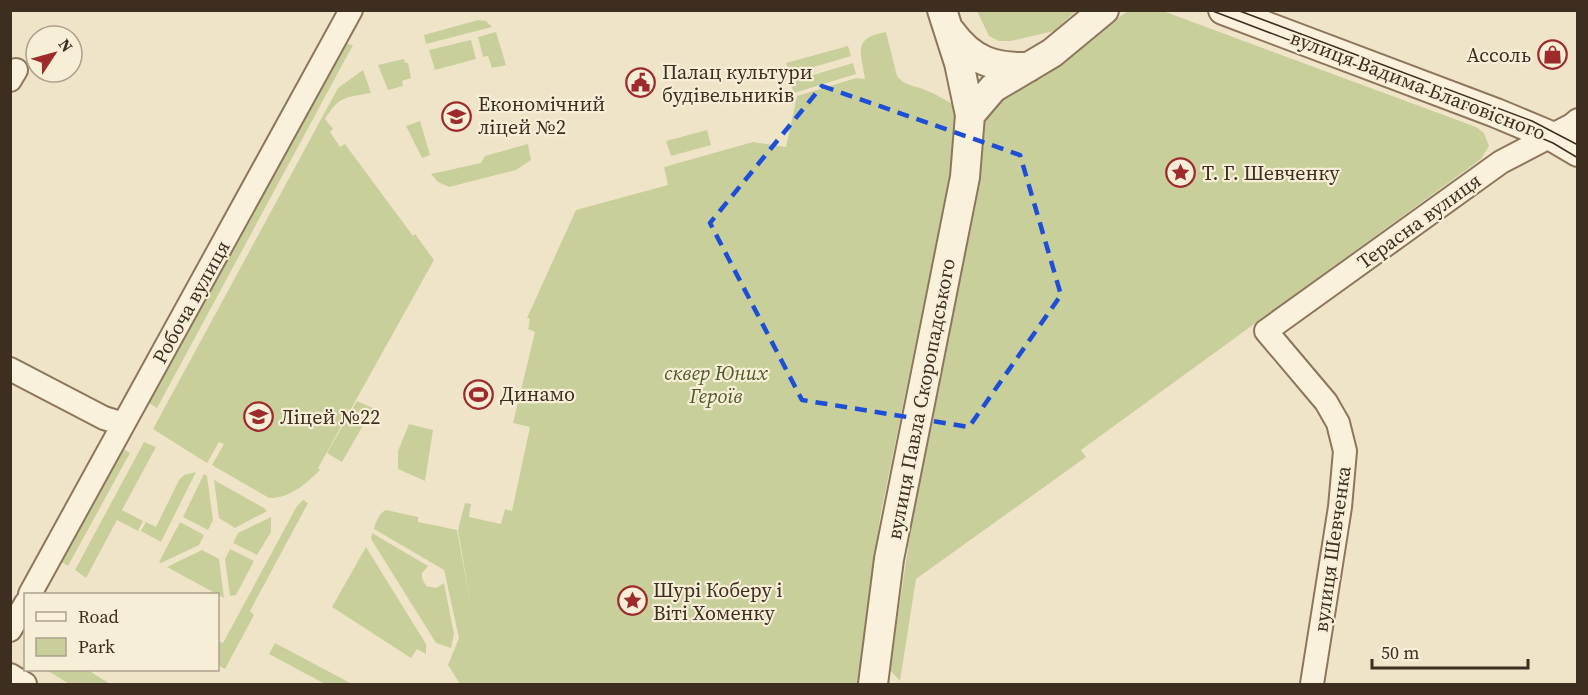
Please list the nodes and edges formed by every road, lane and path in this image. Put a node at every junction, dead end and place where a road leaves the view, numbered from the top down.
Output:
1 (351, 10) edge
2 (1104, 10) edge
3 (1223, 10) edge
4 (944, 18) edge
5 (1029, 67) junction
6 (970, 115) junction
7 (1578, 120) edge
8 (1551, 136) junction
9 (1578, 152) edge
10 (1266, 331) joint
11 (10, 369) edge
12 (123, 424) junction
13 (31, 593) edge
14 (24, 606) edge
15 (10, 630) edge
16 (10, 675) edge
17 (25, 684) edge
18 (873, 684) edge
19 (1312, 684) edge

1 - 12 street, Робоча вулиця
2 - 5 street
3 - 8 street, вулиця Вадима Благовісного
4 - 5 street
4 - 6 street, вулиця Павла Скоропадського
5 - 6 street
6 - 18 street, вулиця Павла Скоропадського
7 - 8 street, Терасна вулиця
8 - 9 street, вулиця Вадима Благовісного
8 - 10 street, Терасна вулиця
10 - 19 street, вулиця Шевченка
11 - 12 street
12 - 13 street, Робоча вулиця
14 - 15 street
16 - 17 street

